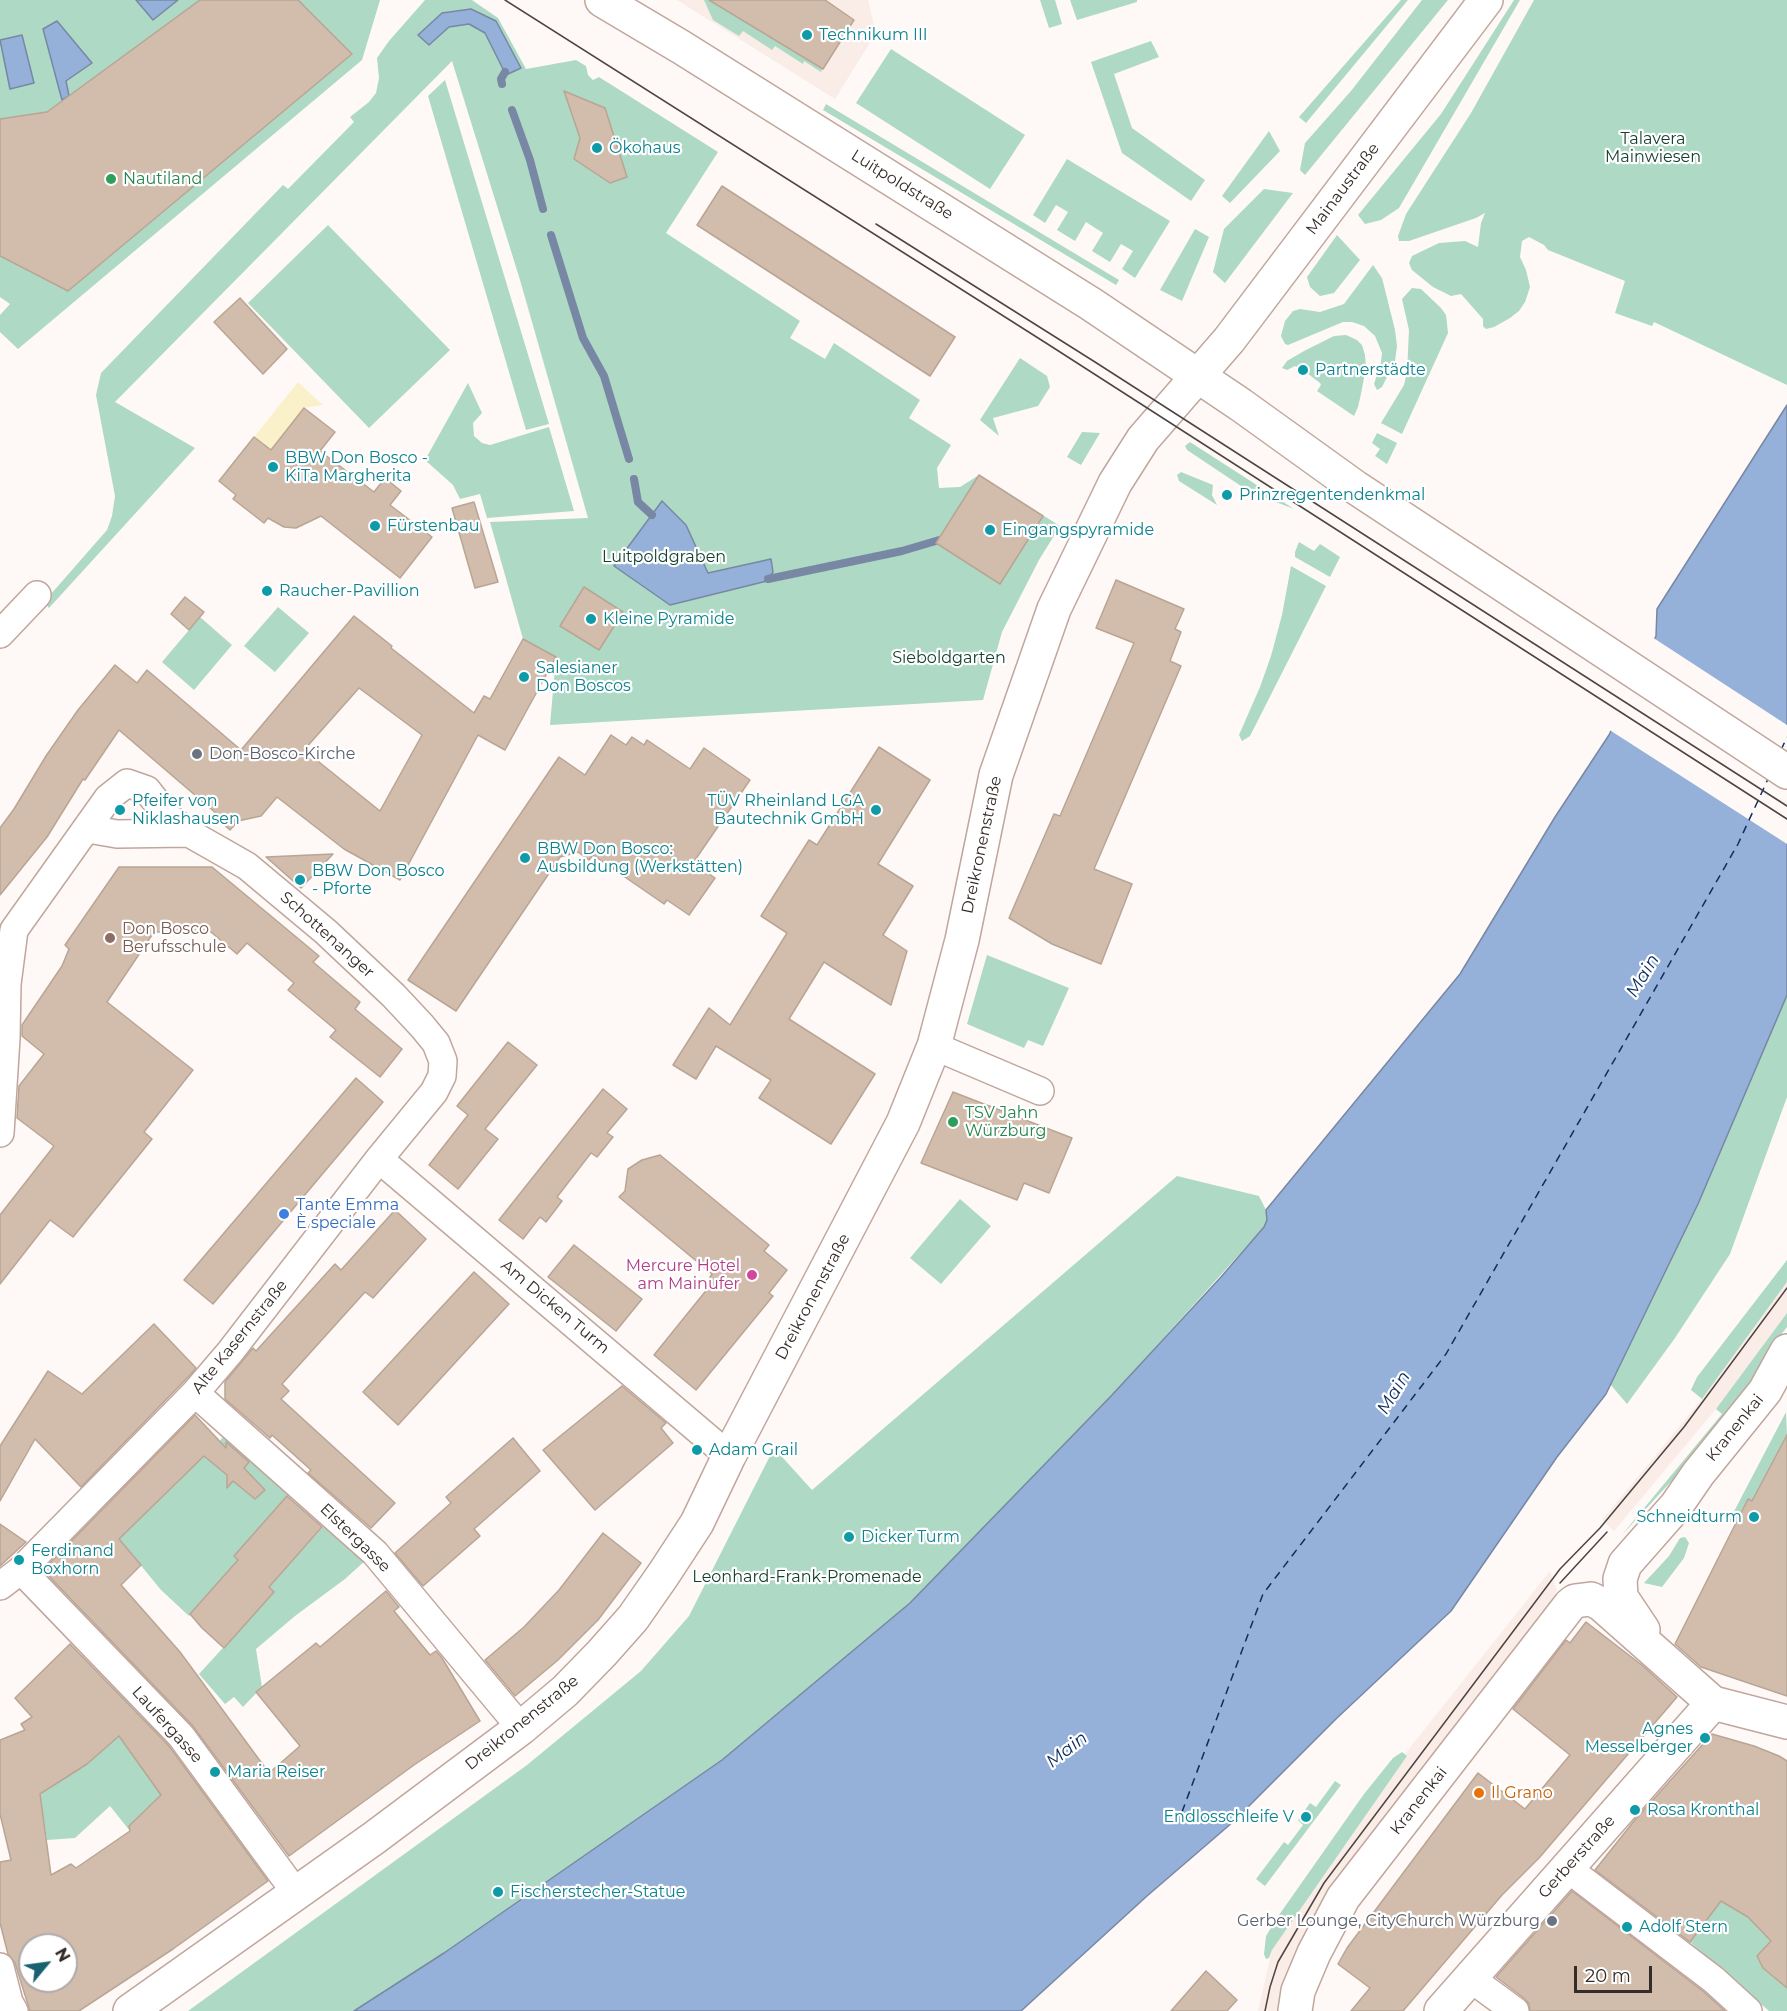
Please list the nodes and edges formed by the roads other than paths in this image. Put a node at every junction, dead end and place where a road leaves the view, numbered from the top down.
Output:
1 (602, 0) edge
2 (1486, 0) edge
3 (1197, 376) junction
4 (37, 595) dead end
5 (0, 634) edge
6 (1787, 772) edge
7 (88, 829) junction
8 (189, 833) junction
9 (7, 924) edge
10 (3, 987) edge
11 (934, 1046) junction
12 (443, 1061) joint
13 (1040, 1091) dead end
14 (0, 1133) edge
15 (379, 1159) junction
16 (1787, 1351) edge
17 (195, 1393) junction
18 (729, 1456) junction
19 (11, 1578) edge
20 (1658, 1654) junction
21 (1713, 1703) junction
22 (1787, 1722) edge
23 (521, 1728) junction
24 (1567, 1868) junction
25 (296, 1893) junction
26 (0, 1967) edge
27 (1470, 1978) junction
28 (14, 2011) edge
29 (130, 2011) edge
30 (1295, 2011) edge
31 (1441, 2011) edge
32 (1515, 2011) edge
33 (1748, 2011) edge

1 - 3 main road, Luitpoldstraße
2 - 3 main road, Mainaustraße
3 - 6 main road, Luitpoldstraße
3 - 11 main road, Dreikronenstraße
4 - 5 street
7 - 8 street
7 - 8 street, Schottenanger
7 - 9 street, Schottenanger
8 - 12 street, Schottenanger
9 - 10 street, Schottenanger
10 - 14 street, Schottenanger
11 - 13 street
11 - 18 main road, Dreikronenstraße
12 - 15 street, Alte Kasernstraße
15 - 17 street, Alte Kasernstraße
15 - 18 street, Am Dicken Turm
16 - 20 main road, Kranenkai
17 - 19 street, Alte Kasernstraße
17 - 23 street, Elstergasse
18 - 23 main road, Dreikronenstraße
19 - 25 street, Laufergasse
20 - 21 main road
20 - 30 main road, Kranenkai
21 - 22 main road
21 - 24 main road, Gerberstraße
23 - 25 main road, Dreikronenstraße
24 - 27 main road, Gerberstraße
24 - 33 street
25 - 29 main road, Dreikronenstraße
26 - 28 street
27 - 31 main road, Gerberstraße
27 - 32 street

